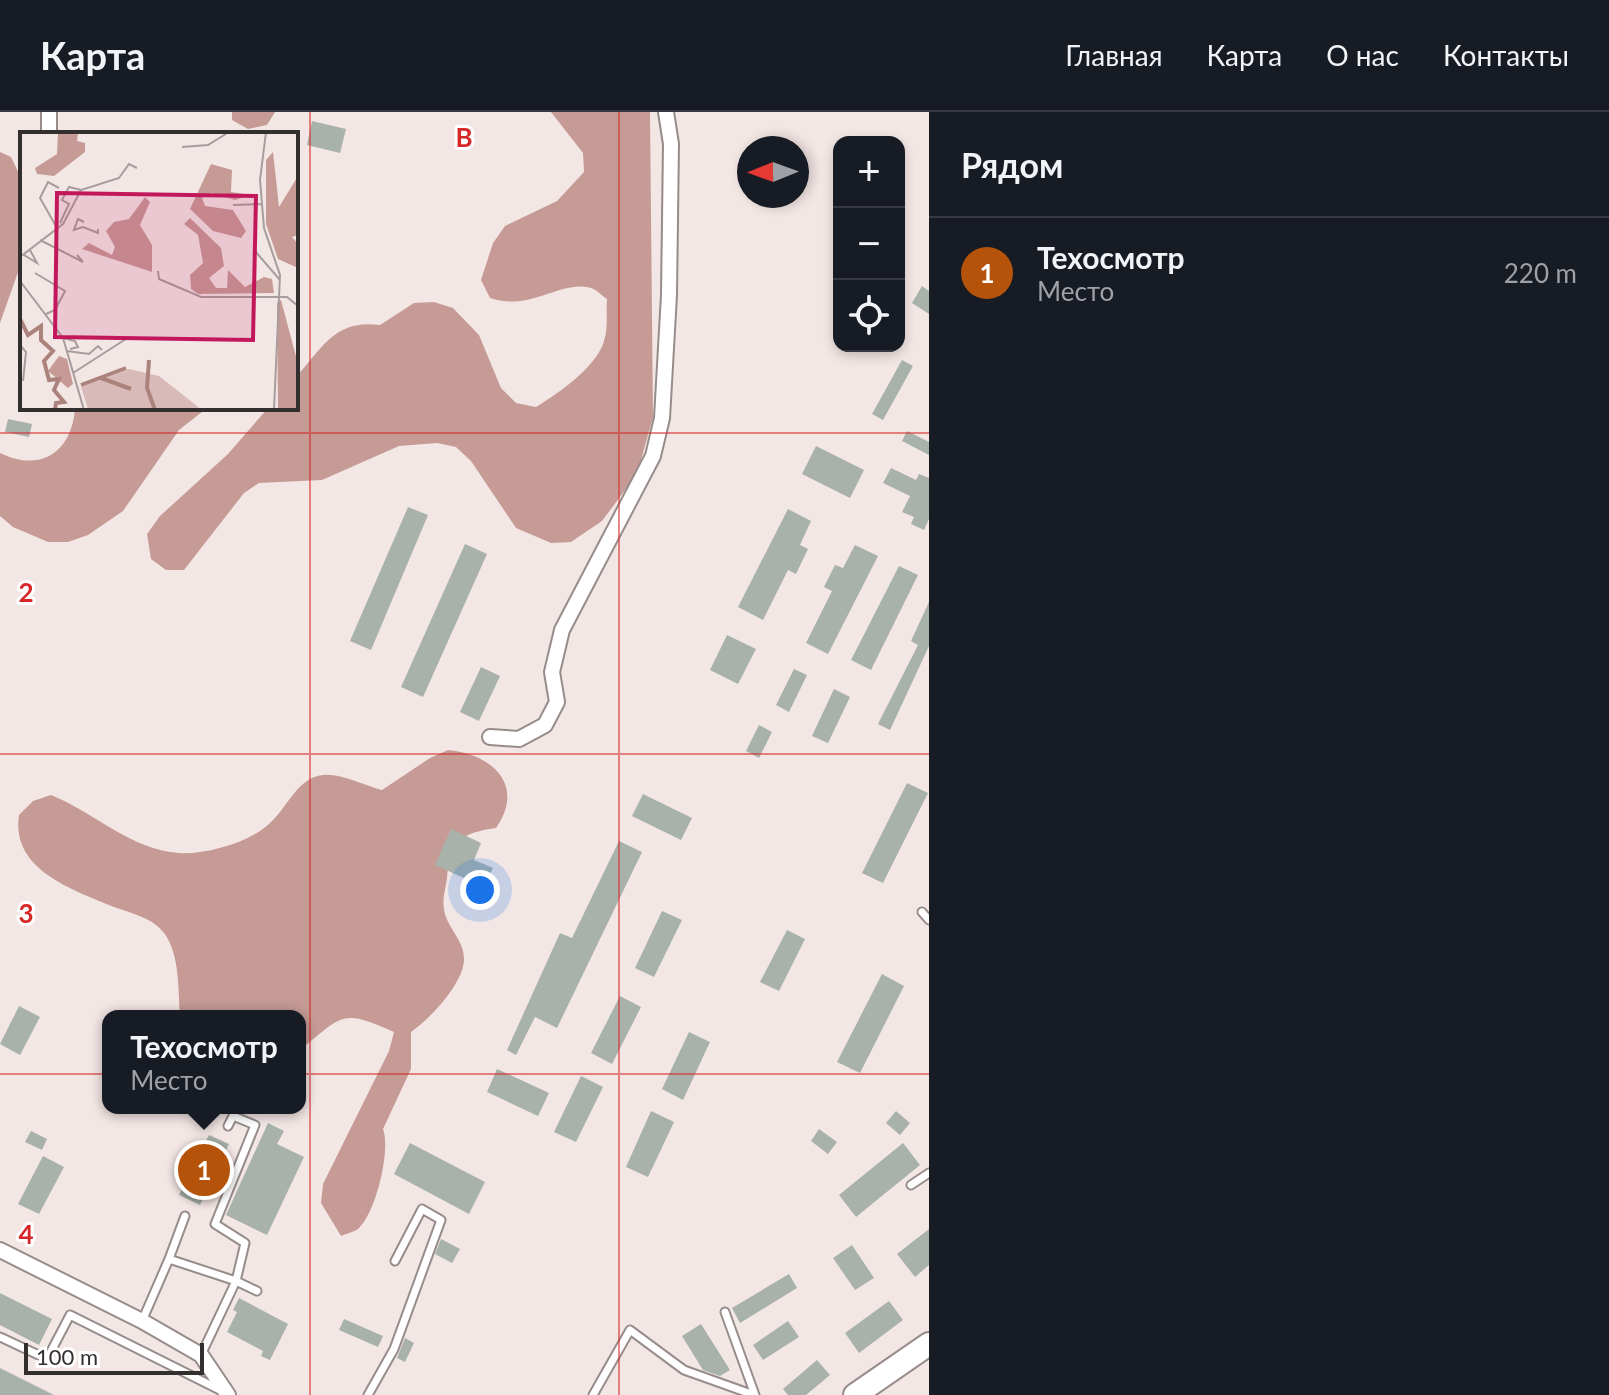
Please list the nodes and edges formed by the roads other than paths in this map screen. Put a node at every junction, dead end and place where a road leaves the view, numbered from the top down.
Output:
1 (666, 112) edge
2 (490, 737) dead end
3 (922, 912) dead end
4 (929, 920) edge
5 (228, 1126) dead end
6 (929, 1173) edge
7 (911, 1185) dead end
8 (185, 1216) dead end
9 (0, 1250) edge
10 (169, 1259) junction
11 (395, 1261) dead end
12 (236, 1281) junction
13 (257, 1291) dead end
14 (725, 1312) dead end
15 (142, 1321) junction
16 (0, 1337) edge
17 (929, 1344) edge
18 (201, 1355) junction
19 (226, 1395) edge
20 (368, 1395) edge
21 (593, 1395) edge
22 (755, 1395) edge
23 (855, 1395) edge

1 - 2 street
3 - 4 lane
5 - 12 lane
6 - 7 lane
8 - 10 lane
9 - 15 street
10 - 12 lane
10 - 15 lane
11 - 20 lane
12 - 13 lane
12 - 18 lane
14 - 22 lane
15 - 18 street
16 - 19 lane
17 - 23 main road
18 - 19 street
21 - 22 lane

